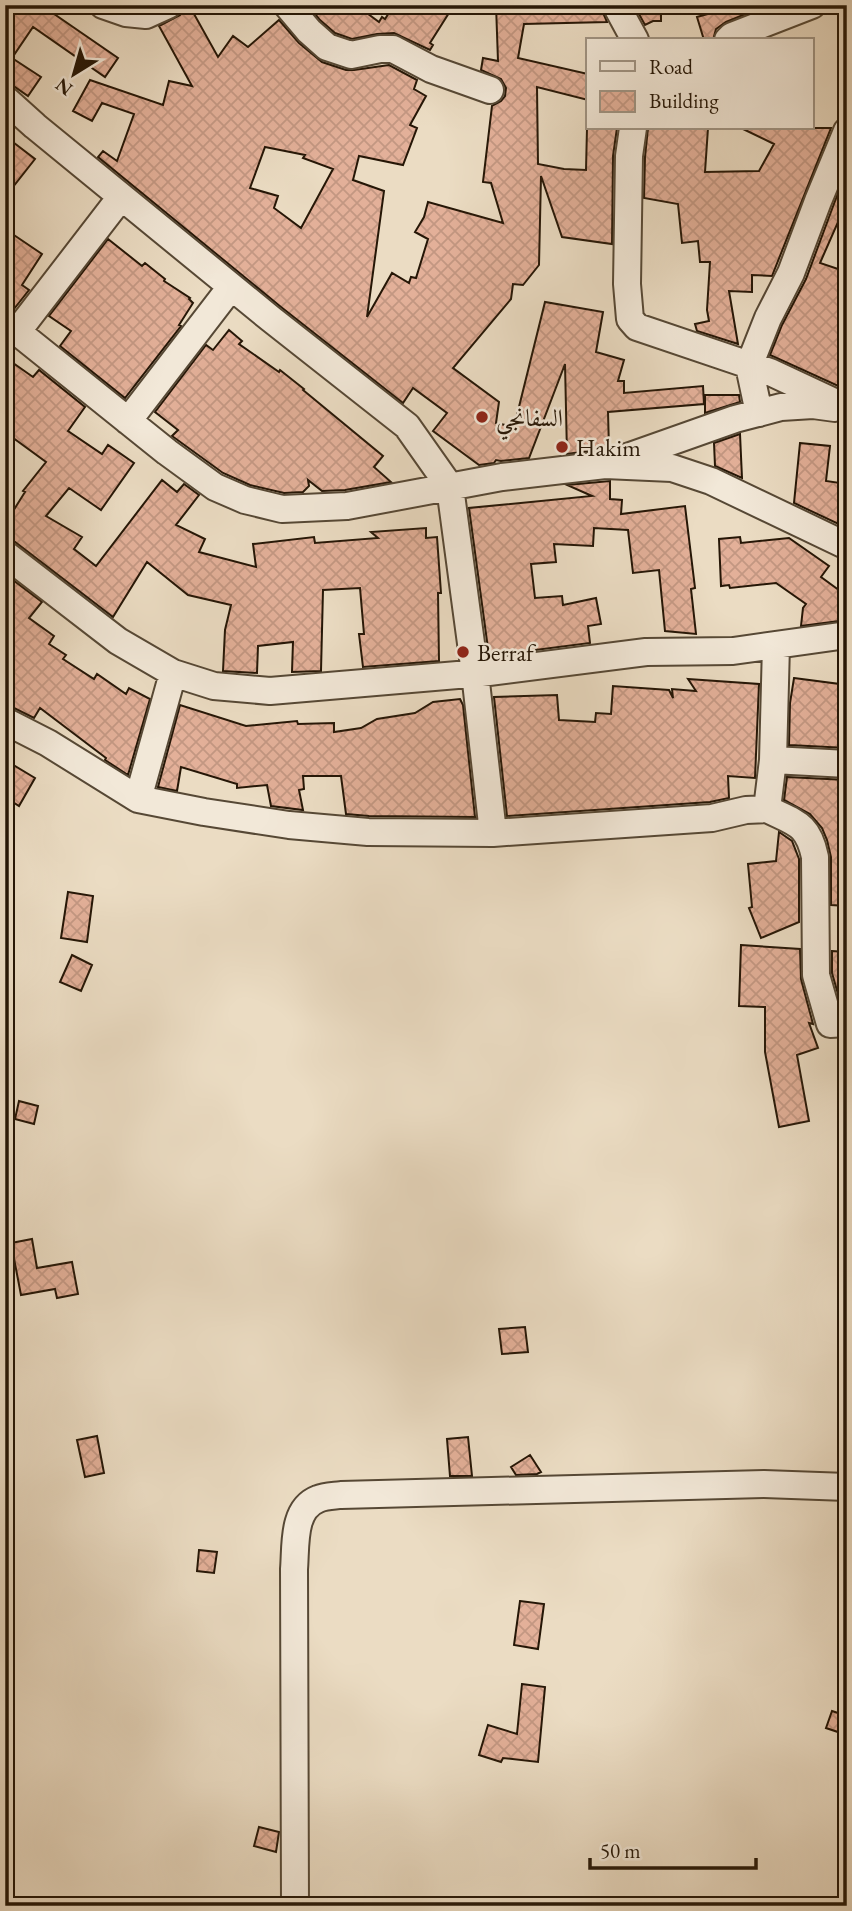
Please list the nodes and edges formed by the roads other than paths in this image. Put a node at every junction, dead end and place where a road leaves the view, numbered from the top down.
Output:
1 (103, 5) edge
2 (168, 5) edge
3 (287, 5) edge
4 (616, 5) edge
5 (812, 5) edge
6 (634, 38) edge
7 (730, 38) edge
8 (490, 90) dead end
9 (5, 99) edge
10 (633, 130) edge
11 (847, 131) edge
12 (121, 197) junction
13 (231, 287) junction
14 (11, 327) edge
15 (749, 366) junction
16 (847, 409) edge
17 (759, 413) junction
18 (128, 421) junction
19 (605, 465) junction
20 (450, 487) junction
21 (847, 546) edge
22 (5, 554) edge
23 (847, 635) edge
24 (776, 645) junction
25 (173, 673) junction
26 (475, 673) junction
27 (5, 720) edge
28 (773, 760) junction
29 (847, 764) edge
30 (138, 799) junction
31 (767, 809) junction
32 (493, 833) junction
33 (847, 1023) edge
34 (847, 1487) edge
35 (295, 1906) edge

1 - 2 street
3 - 8 street
4 - 6 street
5 - 7 street
9 - 12 street
10 - 15 street
11 - 15 street
12 - 13 street
12 - 14 street
13 - 18 street
13 - 20 street
14 - 18 street
15 - 16 street
15 - 17 street
16 - 17 street
17 - 19 street
18 - 20 street
19 - 20 street
19 - 21 street
20 - 26 street
22 - 25 street
23 - 24 street
24 - 26 street
24 - 28 street
25 - 26 street
25 - 30 street
26 - 32 street
27 - 30 street
28 - 29 street
28 - 31 street
30 - 32 street
31 - 32 street
31 - 33 street
34 - 35 street

